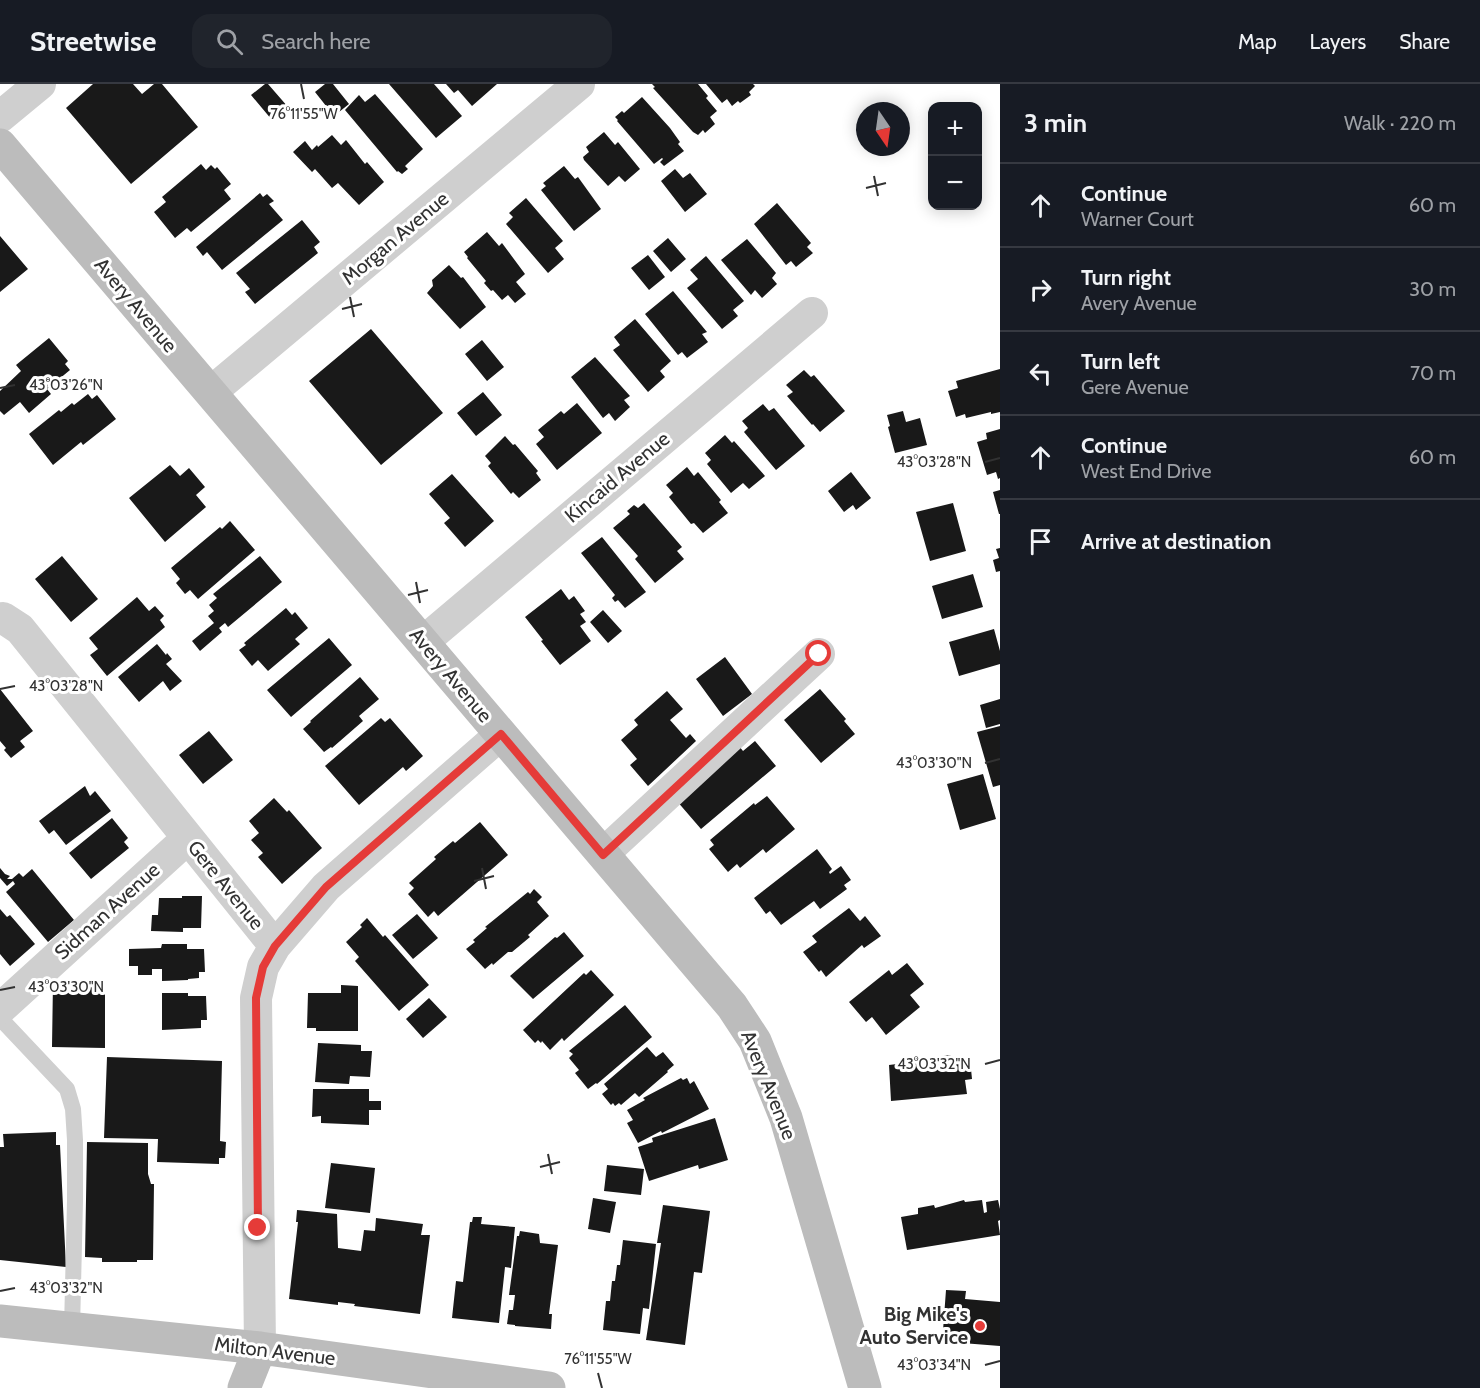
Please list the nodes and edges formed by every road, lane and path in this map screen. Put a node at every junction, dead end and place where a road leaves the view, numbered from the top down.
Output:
1 (40, 84) edge
2 (579, 84) edge
3 (0, 117) edge
4 (0, 145) edge
5 (812, 313) dead end
6 (211, 392) junction
7 (0, 619) edge
8 (423, 642) junction
9 (819, 654) dead end
10 (501, 734) junction
11 (188, 838) junction
12 (603, 855) junction
13 (275, 946) junction
14 (0, 1009) edge
15 (0, 1018) edge
16 (0, 1321) edge
17 (72, 1329) junction
18 (260, 1348) junction
19 (244, 1388) edge
20 (549, 1388) edge
21 (865, 1388) edge

1 - 3 street
2 - 6 street, Morgan Avenue
4 - 6 street, Avery Avenue
5 - 8 street, Kincaid Avenue
6 - 8 street, Avery Avenue
7 - 11 street, Gere Avenue
8 - 10 street, Avery Avenue
9 - 12 street
10 - 12 street, Avery Avenue
10 - 13 street, Gere Avenue
11 - 13 street, Gere Avenue
11 - 14 street, Sidman Avenue
12 - 21 street, Avery Avenue
13 - 18 street
15 - 17 lane
16 - 17 street, Milton Avenue
17 - 18 street, Milton Avenue
18 - 19 street
18 - 20 street, Milton Avenue

